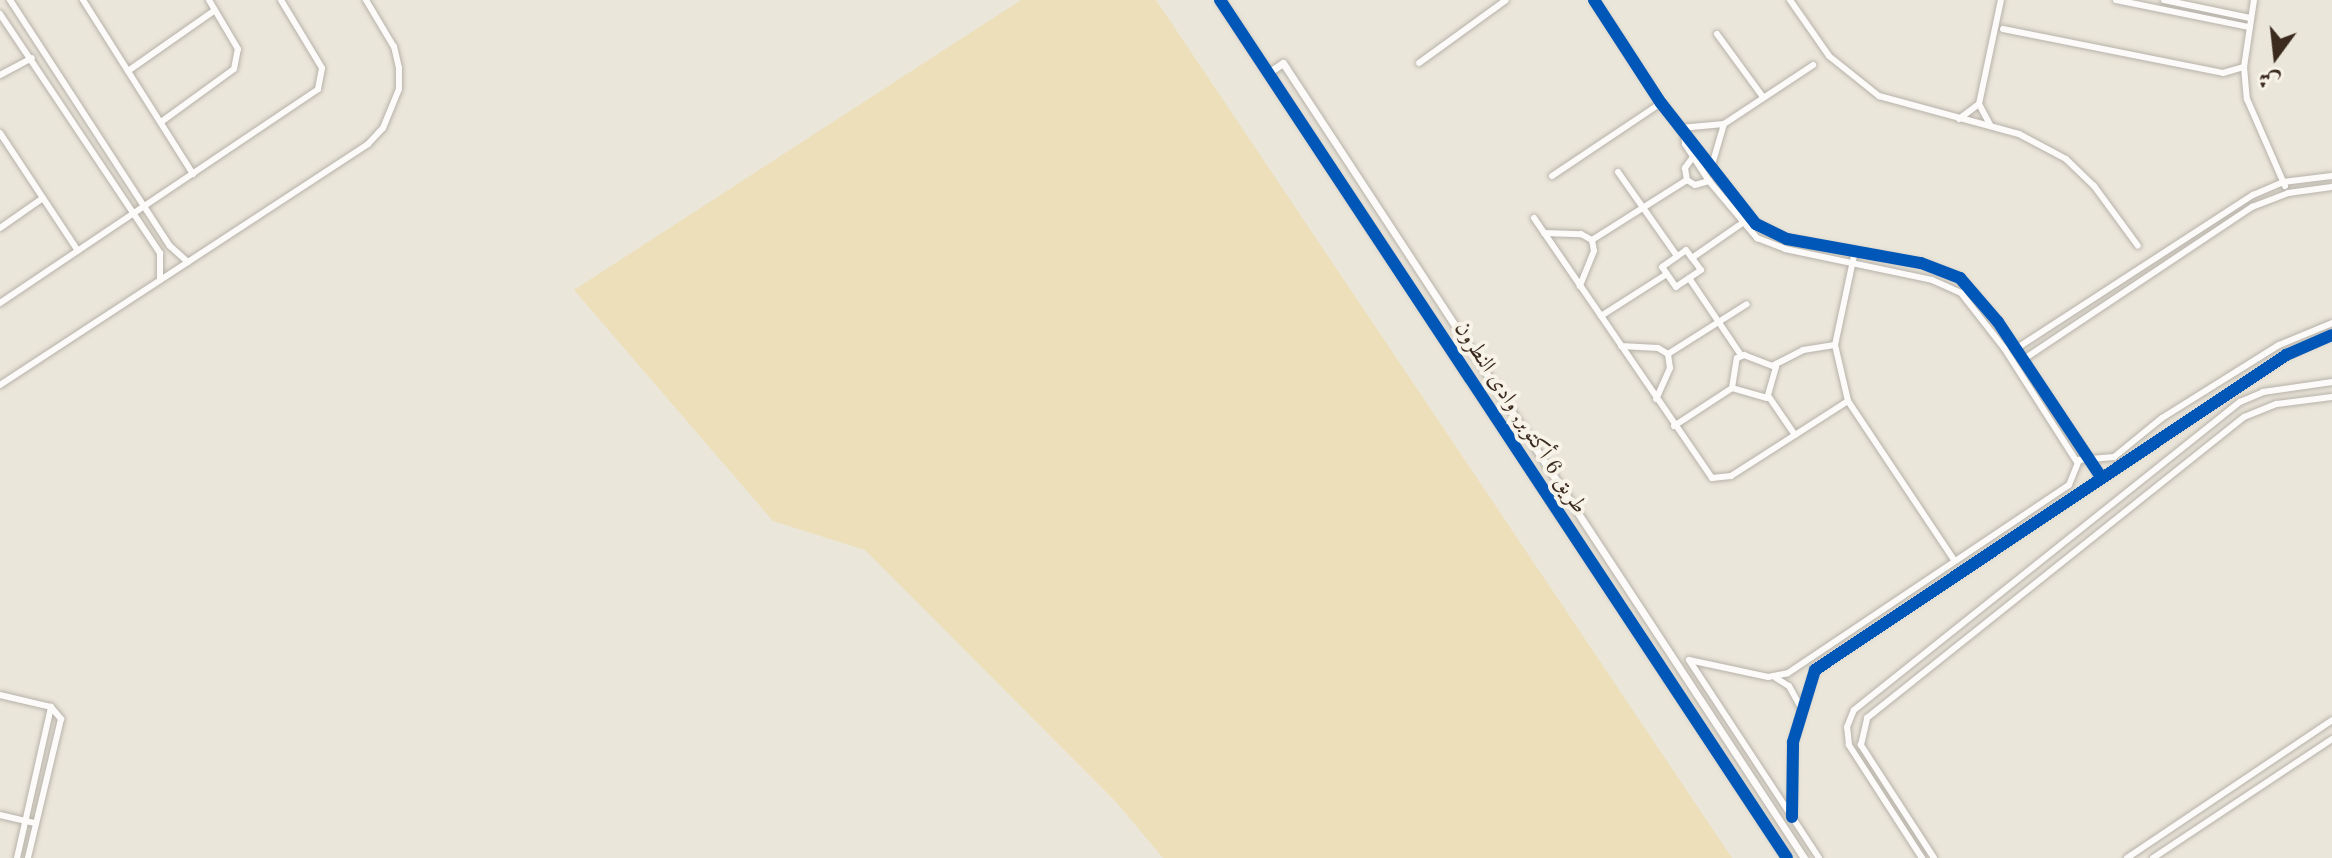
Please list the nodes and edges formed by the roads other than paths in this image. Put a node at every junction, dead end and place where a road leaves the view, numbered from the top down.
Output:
1 (10, 0) edge
2 (83, 0) edge
3 (209, 0) edge
4 (281, 0) edge
5 (366, 0) edge
6 (1220, 0) edge
7 (1506, 0) edge
8 (1594, 0) edge
9 (1790, 0) edge
10 (2001, 0) edge
11 (2116, 0) edge
12 (2164, 0) edge
13 (2254, 0) edge
14 (215, 10) junction
15 (0, 14) edge
16 (2250, 18) junction
17 (2249, 27) junction
18 (2003, 29) dead end
19 (1717, 34) dead end
20 (32, 58) junction
21 (1419, 63) dead end
22 (1813, 65) dead end
23 (2244, 67) junction
24 (128, 71) junction
25 (1268, 73) junction
26 (0, 75) edge
27 (1763, 97) junction
28 (1661, 103) junction
29 (1979, 104) junction
30 (1958, 119) junction
31 (161, 122) junction
32 (1724, 124) junction
33 (1992, 127) junction
34 (1682, 131) junction
35 (0, 133) edge
36 (1693, 157) junction
37 (1712, 165) junction
38 (1618, 172) dead end
39 (193, 174) junction
40 (1552, 176) dead end
41 (2332, 176) edge
42 (1687, 180) junction
43 (1709, 181) junction
44 (2283, 182) junction
45 (2332, 187) edge
46 (2288, 193) junction
47 (43, 198) junction
48 (144, 207) junction
49 (1643, 208) junction
50 (134, 213) junction
51 (1534, 218) dead end
52 (1741, 224) junction
53 (0, 228) edge
54 (1544, 233) junction
55 (1592, 240) junction
56 (2138, 246) dead end
57 (78, 251) junction
58 (1855, 251) junction
59 (1677, 256) junction
60 (1692, 258) junction
61 (188, 262) junction
62 (1852, 262) junction
63 (2140, 265) junction
64 (1667, 274) junction
65 (2147, 276) junction
66 (1689, 278) junction
67 (160, 280) junction
68 (1580, 286) junction
69 (0, 303) edge
70 (1747, 304) dead end
71 (1601, 316) junction
72 (1719, 322) junction
73 (2332, 323) edge
74 (2332, 335) edge
75 (1835, 345) junction
76 (1621, 346) junction
77 (2015, 349) junction
78 (1668, 354) junction
79 (1741, 355) junction
80 (2008, 355) junction
81 (2022, 360) junction
82 (1774, 365) junction
83 (2014, 365) junction
84 (2332, 382) edge
85 (0, 385) edge
86 (1732, 388) junction
87 (1769, 397) junction
88 (2332, 397) edge
89 (1656, 399) junction
90 (1848, 401) junction
91 (1674, 426) junction
92 (1795, 435) junction
93 (2074, 440) junction
94 (2136, 441) junction
95 (2066, 445) junction
96 (2142, 449) junction
97 (2088, 458) junction
98 (2077, 462) junction
99 (2101, 477) junction
100 (2141, 481) junction
101 (2150, 492) junction
102 (2019, 518) junction
103 (2026, 527) junction
104 (1954, 560) junction
105 (1885, 606) junction
106 (1872, 615) junction
107 (1892, 617) junction
108 (1879, 626) junction
109 (1839, 638) junction
110 (1845, 648) junction
111 (1819, 651) junction
112 (1826, 661) junction
113 (1776, 678) junction
114 (0, 695) edge
115 (51, 707) junction
116 (1801, 708) junction
117 (2332, 720) edge
118 (2332, 739) edge
119 (0, 815) edge
120 (1792, 817) junction
121 (25, 821) junction
122 (36, 823) junction
123 (17, 858) edge
124 (28, 858) edge
125 (1787, 858) edge
126 (1804, 858) edge
127 (1819, 858) edge
128 (1922, 858) edge
129 (1934, 858) edge
130 (2127, 858) edge
131 (2154, 858) edge

1 - 48 street
2 - 24 street
3 - 14 street
4 - 39 street
5 - 61 street
6 - 25 street, طريق 6 أكتوبر, وادى النطرون
7 - 21 street
8 - 28 street
9 - 30 street
10 - 29 street
11 - 17 street
12 - 16 street
13 - 16 street
14 - 24 street
14 - 31 street
15 - 20 street
16 - 17 street
17 - 23 street
18 - 23 street
19 - 27 street
20 - 26 street
20 - 50 street
22 - 27 street
23 - 44 street
24 - 31 street
25 - 125 street, طريق 6 أكتوبر, وادى النطرون
25 - 126 street, طريق 6 أكتوبر, وادى النطرون
27 - 32 street
28 - 34 street
28 - 40 street
29 - 30 street
29 - 33 street
30 - 33 street
31 - 39 street
32 - 34 street
32 - 37 street
33 - 56 street
34 - 36 street
34 - 37 street
35 - 47 street
36 - 42 street
36 - 43 street
37 - 58 street
38 - 49 street
39 - 48 street
41 - 44 street
42 - 43 street
42 - 49 street
43 - 52 street
44 - 46 street
44 - 63 street
45 - 46 street
46 - 65 street
47 - 53 street
47 - 57 street
48 - 50 street
48 - 61 street
49 - 55 street
49 - 59 street
50 - 57 street
50 - 67 street
51 - 54 street
52 - 60 street
52 - 62 street
54 - 55 street
54 - 68 street
55 - 68 street
57 - 69 street
58 - 62 street
58 - 77 street
59 - 60 street
59 - 64 street
60 - 66 street
61 - 67 street
62 - 75 street
62 - 80 street
63 - 65 street
63 - 77 street
64 - 66 street
64 - 71 street
65 - 81 street
66 - 72 street
67 - 85 street
68 - 71 street
70 - 72 street
71 - 76 street
72 - 78 street
72 - 79 street
73 - 94 street
74 - 96 street
75 - 82 street
75 - 90 street
76 - 78 street
76 - 89 street
77 - 80 street
77 - 81 street
78 - 89 street
79 - 82 street
79 - 86 street
80 - 83 street
81 - 83 street
81 - 93 street
82 - 87 street
83 - 95 street
84 - 100 street
86 - 87 street
86 - 91 street
87 - 92 street
88 - 101 street
89 - 91 street
90 - 92 street
90 - 104 street
91 - 92 street
93 - 95 street
93 - 97 street
94 - 96 street
94 - 97 street
95 - 98 street
96 - 99 street
97 - 98 street
97 - 99 street
98 - 102 street
99 - 103 street
100 - 101 street
100 - 128 street
101 - 129 street
102 - 103 street
102 - 104 street
103 - 107 street
104 - 105 street
105 - 106 street
105 - 107 street
106 - 108 street
106 - 109 street
107 - 108 street
108 - 110 street
109 - 110 street
109 - 111 street
110 - 112 street
111 - 112 street
111 - 113 street
112 - 116 street
113 - 116 street
113 - 120 street
114 - 115 street
115 - 121 street
115 - 122 street
116 - 120 street
117 - 130 street
118 - 131 street
119 - 121 street
120 - 127 street
121 - 122 street
121 - 123 street
122 - 124 street

